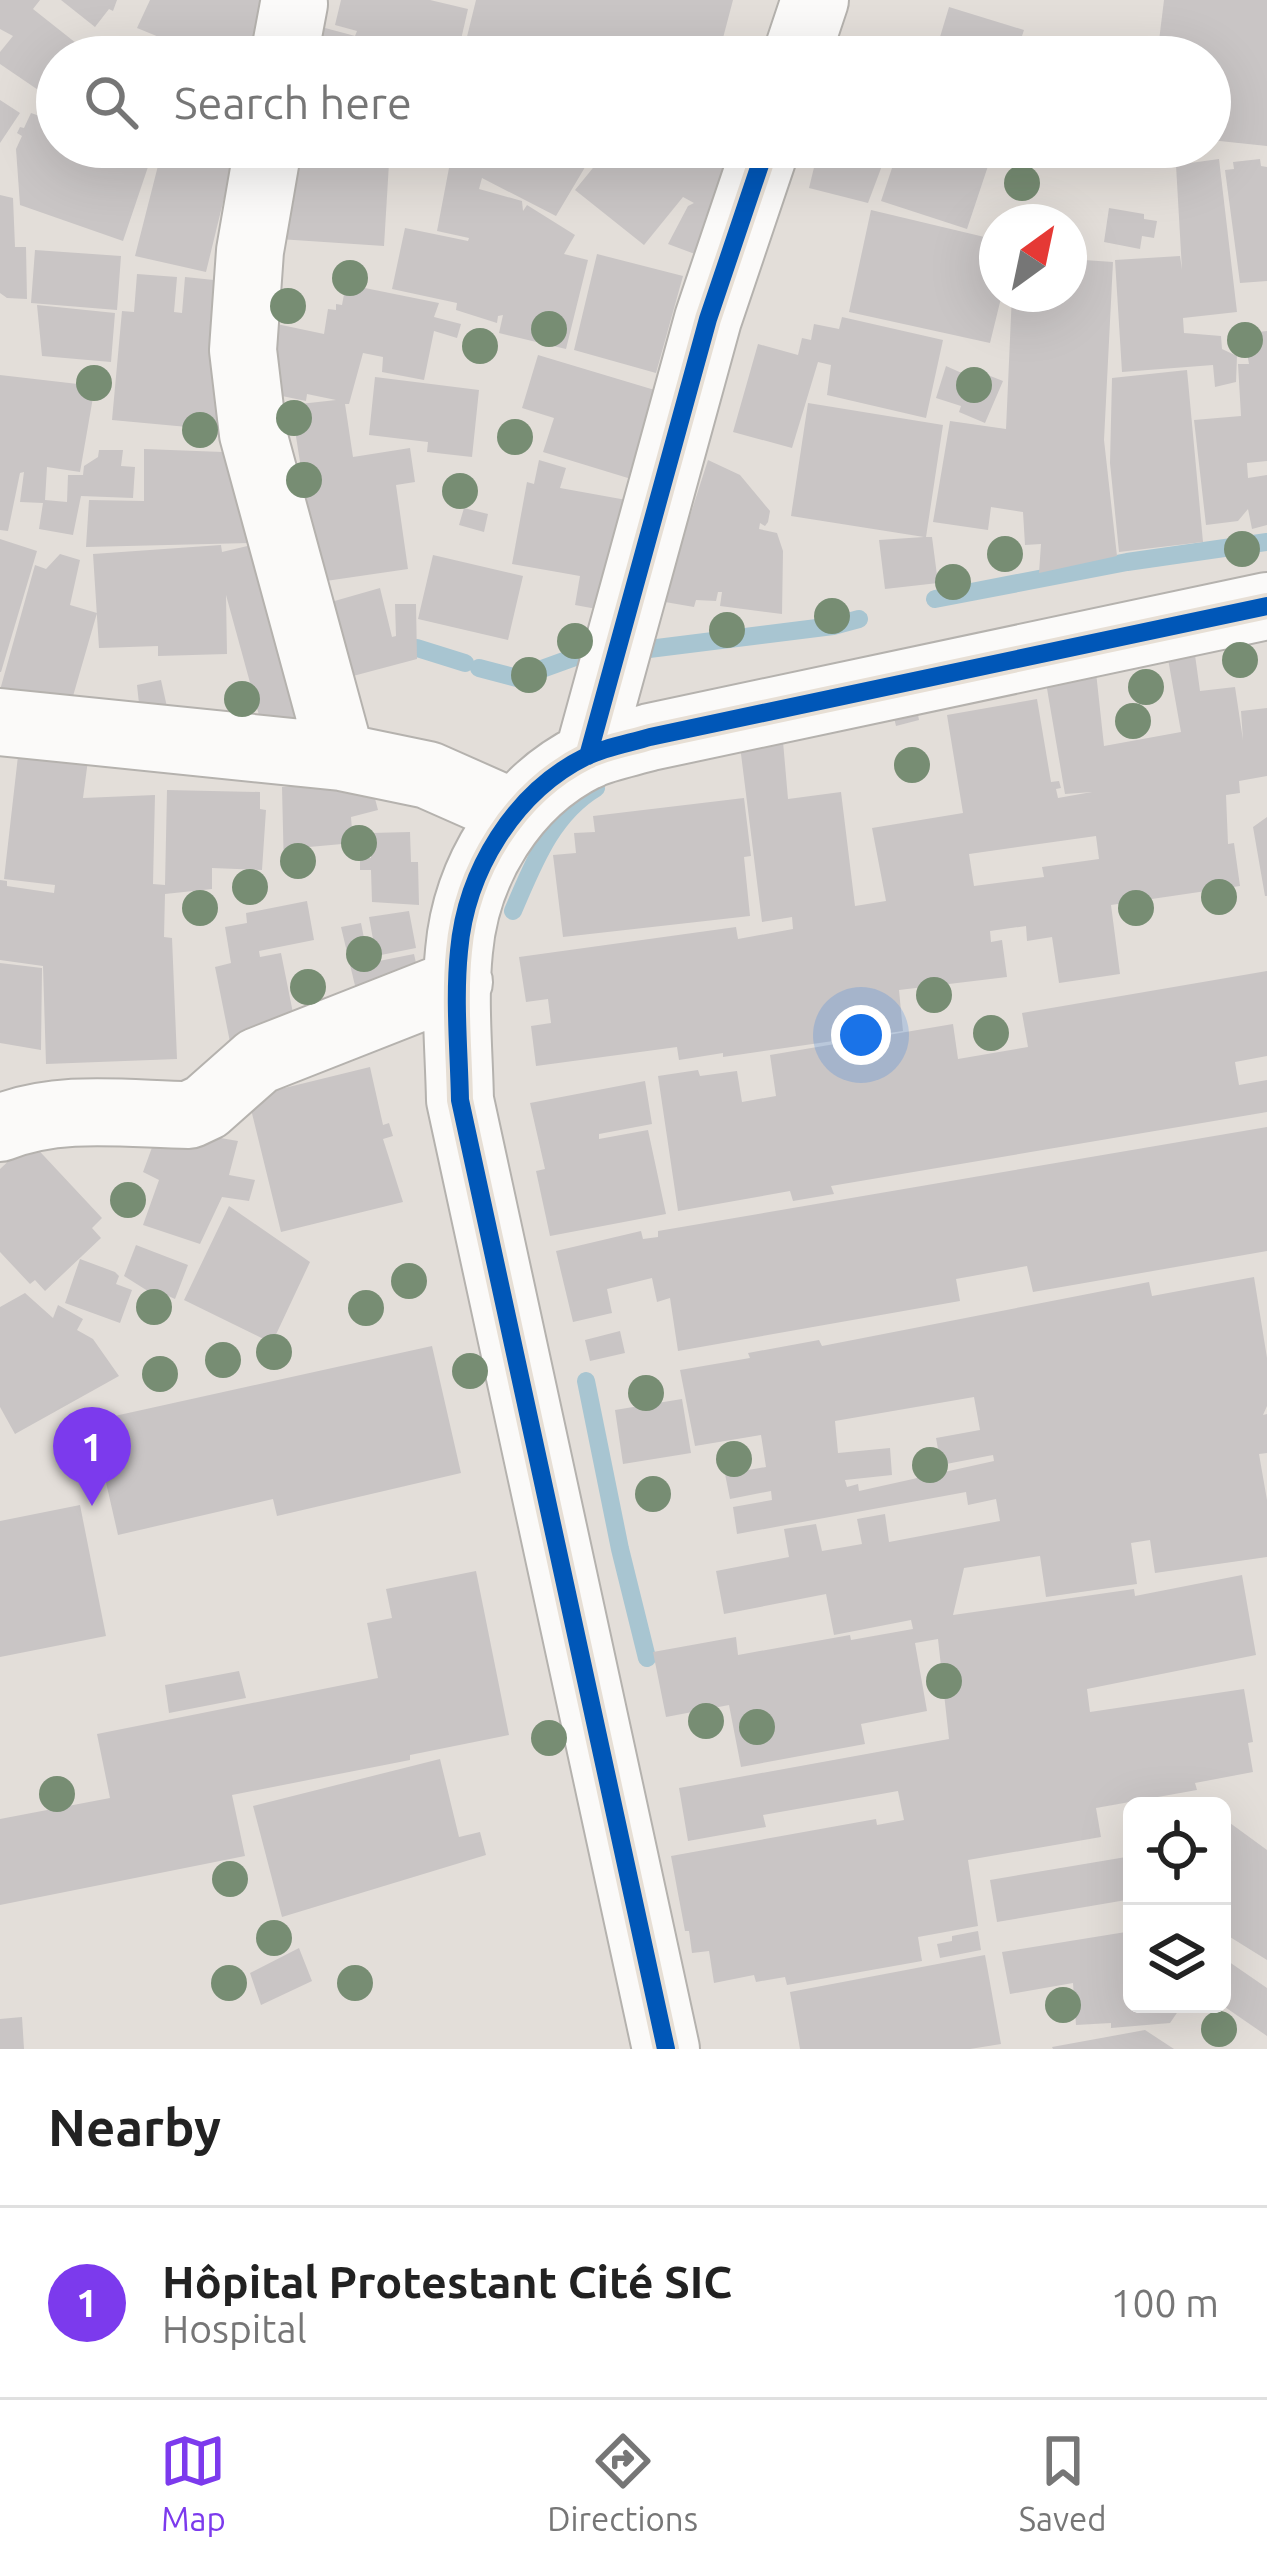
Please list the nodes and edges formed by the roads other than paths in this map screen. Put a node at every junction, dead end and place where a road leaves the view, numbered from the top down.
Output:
1 (815, 0) edge
2 (803, 36) edge
3 (264, 168) edge
4 (759, 168) edge
5 (1267, 606) edge
6 (0, 722) edge
7 (588, 756) junction
8 (341, 757) junction
9 (514, 813) junction
10 (459, 982) junction
11 (0, 1128) edge
12 (666, 2049) edge

1 - 2 street
3 - 8 street
4 - 7 street
5 - 7 street
6 - 8 street
7 - 9 street
8 - 9 street
9 - 10 street
10 - 11 street
10 - 12 street

